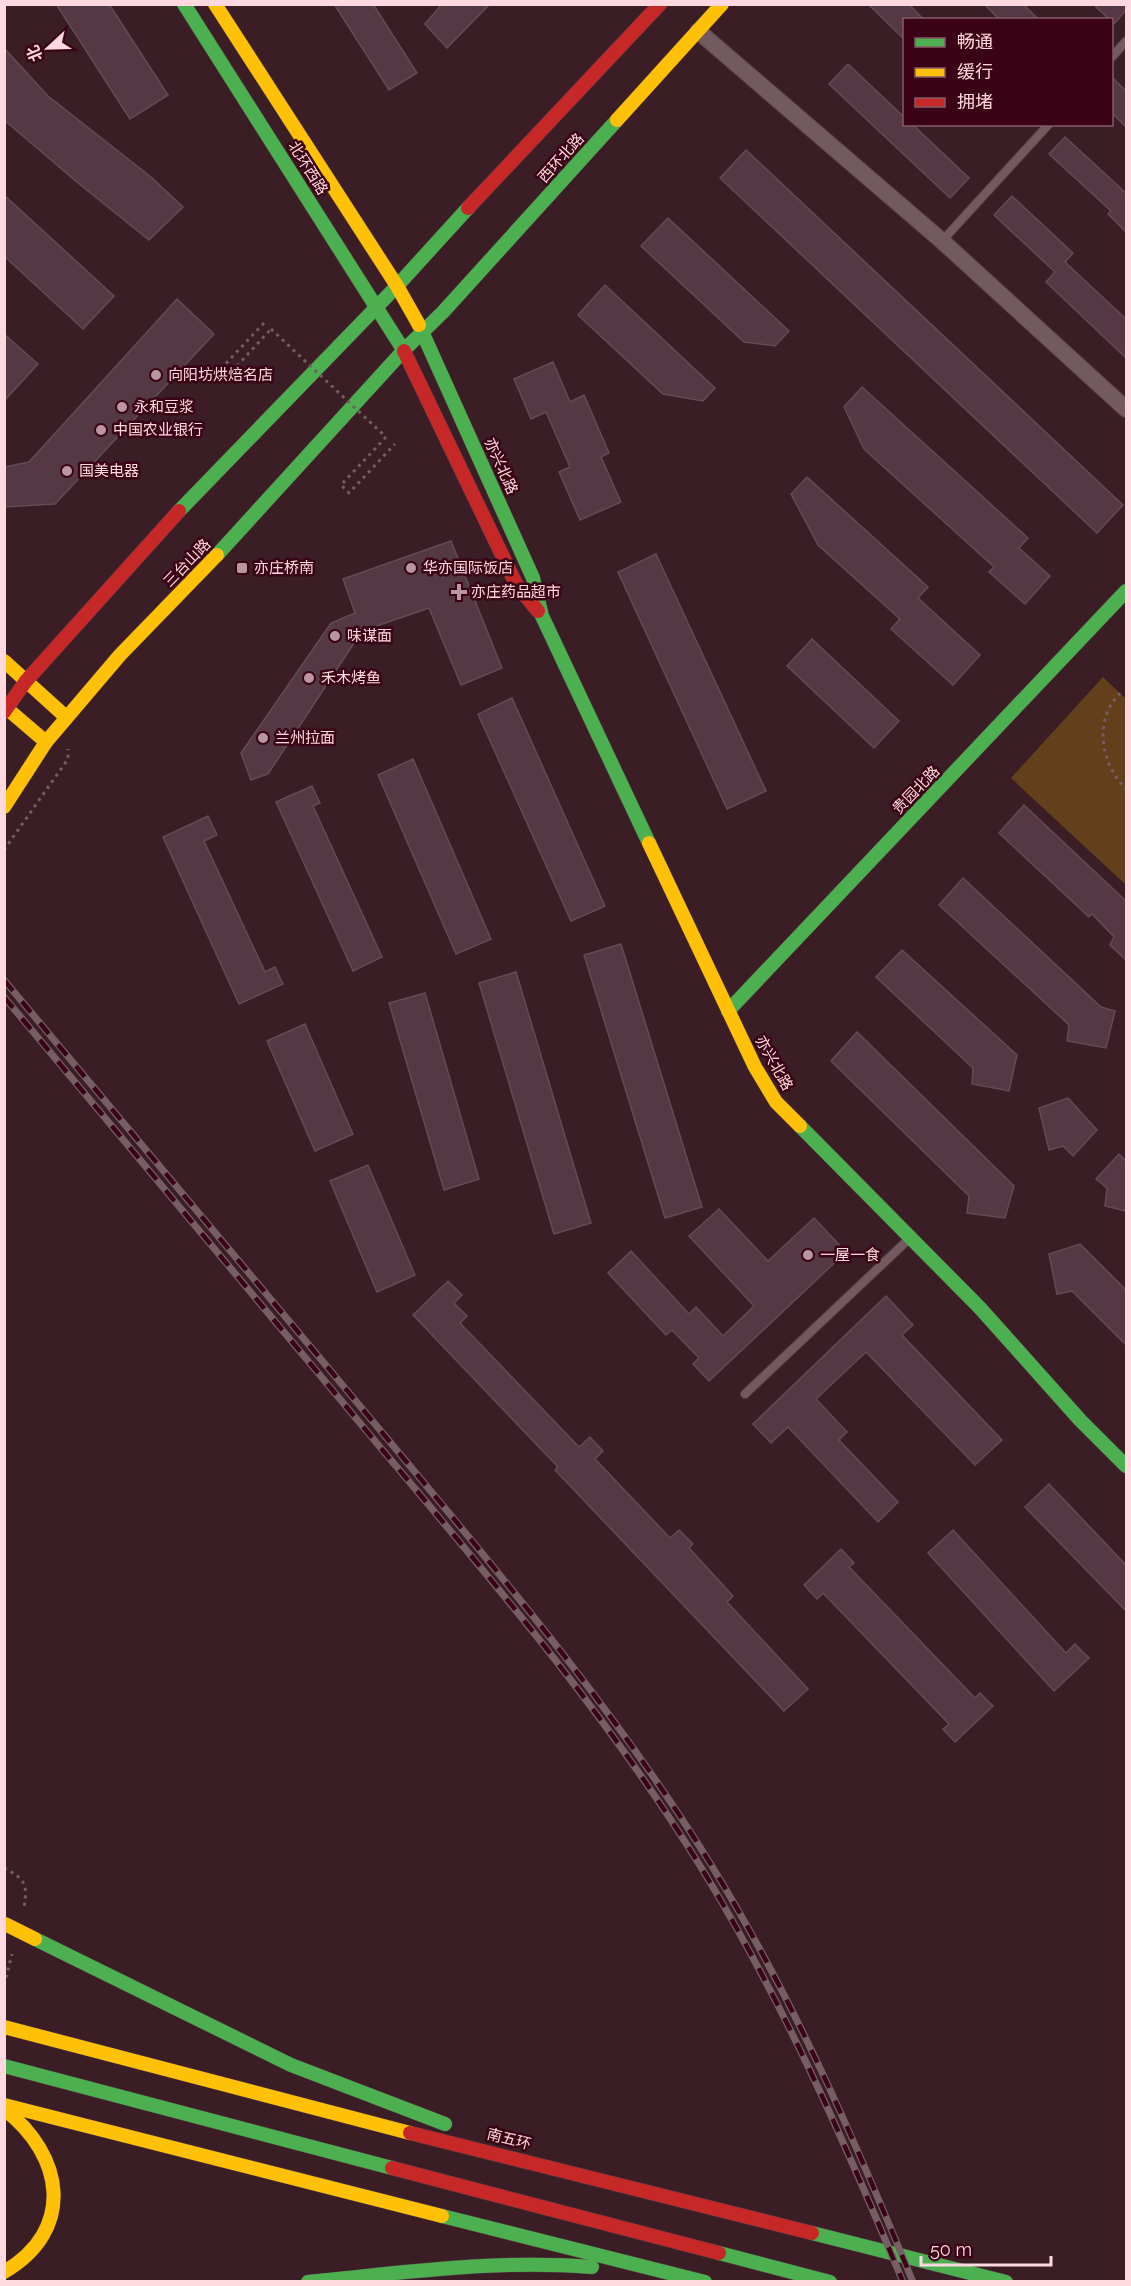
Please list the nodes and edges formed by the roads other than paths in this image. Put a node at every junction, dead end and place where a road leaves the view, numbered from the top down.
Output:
1 (184, 4) edge
2 (215, 4) edge
3 (660, 4) edge
4 (722, 4) edge
5 (698, 31) junction
6 (1126, 41) edge
7 (1113, 56) edge
8 (1047, 126) edge
9 (942, 241) junction
10 (398, 286) junction
11 (377, 307) junction
12 (424, 333) junction
13 (404, 350) junction
14 (1126, 409) edge
15 (1126, 591) edge
16 (542, 616) junction
17 (4, 661) edge
18 (26, 681) junction
19 (5, 709) edge
20 (66, 717) junction
21 (46, 742) junction
22 (4, 807) edge
23 (728, 1011) junction
24 (910, 1238) junction
25 (745, 1394) dead end
26 (1126, 1466) edge
27 (5, 1924) edge
28 (8, 2028) edge
29 (4, 2066) edge
30 (4, 2104) edge
31 (4, 2109) edge
32 (452, 2127) dead end
33 (474, 2135) dead end
34 (574, 2172) junction
35 (4, 2272) edge
36 (670, 2273) junction
37 (308, 2282) edge
38 (705, 2282) edge
39 (830, 2282) edge
40 (1006, 2282) edge

1 - 11 main road, 北环西路
2 - 10 main road, 北环西路
3 - 10 main road
4 - 5 main road, 西环北路
5 - 9 street
5 - 12 main road, 西环北路
6 - 7 lane
8 - 9 lane
9 - 14 street
10 - 11 main road
10 - 12 main road, 北环西路
11 - 13 main road, 北环西路
11 - 18 main road
12 - 13 main road, 西环北路
12 - 16 main road, 亦兴北路
13 - 16 main road, 亦兴北路
13 - 20 main road, 三台山路
15 - 23 main road, 贵园北路
16 - 23 main road, 亦兴北路
17 - 18 main road
18 - 19 main road
18 - 20 main road
19 - 21 main road
20 - 21 main road, 三台山路
21 - 22 main road, 三台山路
23 - 24 main road, 亦兴北路
24 - 25 lane
24 - 26 main road, 亦兴北路
27 - 32 main road, bridge
28 - 34 main road, 南五环
29 - 39 main road
30 - 36 main road
31 - 35 main road
33 - 34 main road
34 - 40 main road, 南五环
36 - 37 main road
36 - 38 main road

